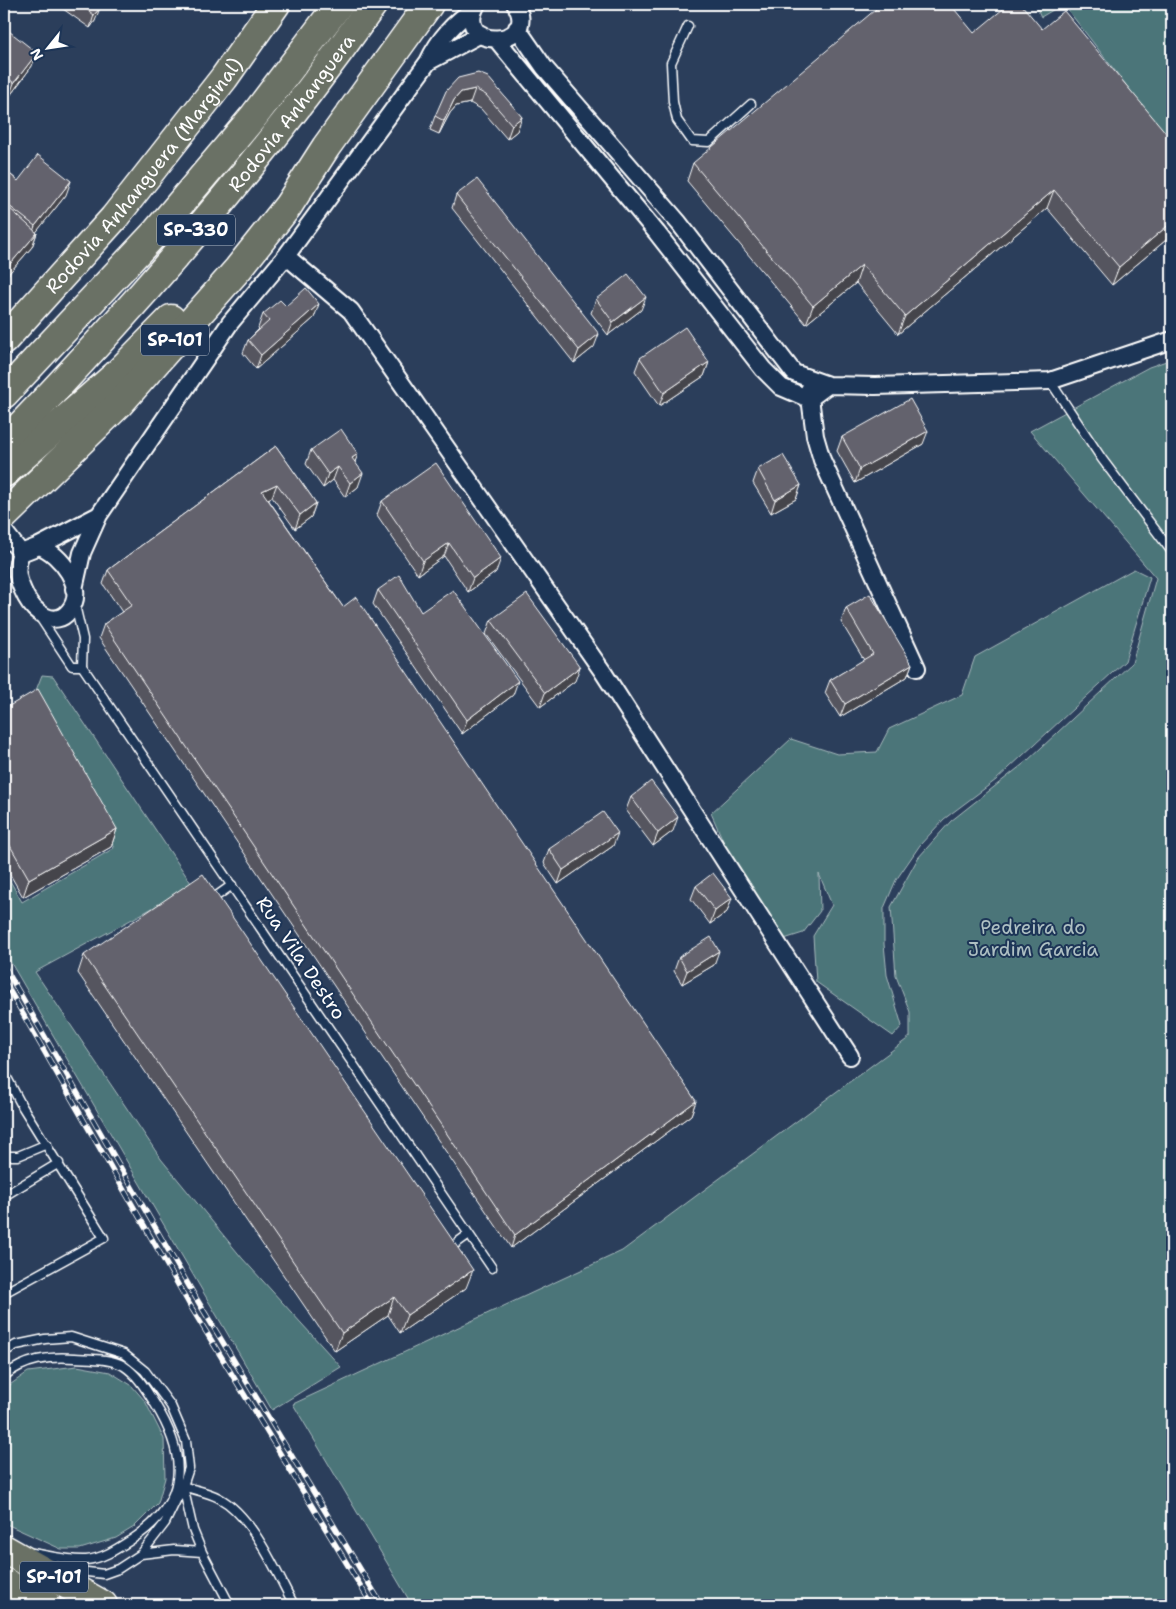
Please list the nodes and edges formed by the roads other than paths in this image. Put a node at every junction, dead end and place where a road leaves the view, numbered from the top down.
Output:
1 (265, 4) edge
2 (276, 4) edge
3 (324, 4) edge
4 (339, 4) edge
5 (373, 4) edge
6 (429, 4) edge
7 (517, 5) edge
8 (476, 6) edge
9 (688, 26) dead end
10 (517, 28) junction
11 (481, 34) junction
12 (497, 40) junction
13 (428, 62) junction
14 (224, 78) junction
15 (751, 104) dead end
16 (254, 116) junction
17 (326, 147) junction
18 (286, 256) junction
19 (4, 340) edge
20 (1172, 340) edge
21 (810, 380) junction
22 (1050, 381) junction
23 (828, 385) junction
24 (4, 394) edge
25 (809, 399) junction
26 (4, 443) edge
27 (4, 473) edge
28 (99, 515) junction
29 (6, 529) edge
30 (39, 546) junction
31 (1172, 552) edge
32 (21, 554) junction
33 (74, 595) junction
34 (36, 612) junction
35 (82, 666) junction
36 (917, 668) dead end
37 (232, 886) junction
38 (200, 907) edge
39 (850, 1056) dead end
40 (4, 1072) edge
41 (47, 1144) junction
42 (4, 1156) edge
43 (59, 1163) junction
44 (4, 1196) edge
45 (469, 1234) junction
46 (438, 1256) edge
47 (492, 1268) dead end
48 (4, 1293) edge
49 (4, 1352) edge
50 (4, 1364) edge
51 (6, 1374) edge
52 (183, 1486) junction
53 (4, 1549) edge
54 (202, 1552) junction
55 (141, 1554) junction
56 (32, 1564) junction
57 (4, 1582) edge
58 (47, 1605) edge
59 (103, 1605) edge
60 (230, 1605) edge
61 (294, 1605) edge

1 - 14 highway
2 - 14 highway, Rodovia Anhanguera (Marginal)
3 - 16 highway
4 - 16 highway, Rodovia Anhanguera / SP-330
5 - 26 highway, Rodovia Anhanguera / SP-330
6 - 17 highway
7 - 10 street
8 - 11 street
8 - 13 street
9 - 15 lane
10 - 12 street
10 - 21 street
11 - 12 street
11 - 13 street
12 - 25 street
13 - 18 street
14 - 19 highway, Rodovia Anhanguera (Marginal)
16 - 24 highway, Rodovia Anhanguera / SP-330
17 - 27 highway
17 - 29 highway, SP-101
18 - 28 street
18 - 39 street
20 - 22 street
21 - 23 street
21 - 25 street
22 - 23 street
22 - 31 lane
23 - 25 street
25 - 36 street
28 - 30 street
28 - 33 street
29 - 32 street
30 - 32 street
30 - 33 street
32 - 34 street
33 - 34 street
33 - 35 lane
34 - 35 lane, Rua Vila Destro
35 - 37 lane, Rua Vila Destro
37 - 38 lane
37 - 45 lane, Rua Vila Destro
40 - 41 lane
41 - 42 lane
41 - 43 lane
43 - 44 lane
43 - 48 lane
45 - 46 lane
45 - 47 lane, Rua Vila Destro
49 - 52 lane
50 - 51 lane
51 - 53 lane
52 - 54 lane
52 - 55 lane
52 - 61 lane
53 - 56 highway, SP-101
54 - 55 lane
54 - 60 lane
55 - 56 lane
56 - 59 highway, SP-101
57 - 58 highway, SP-101

